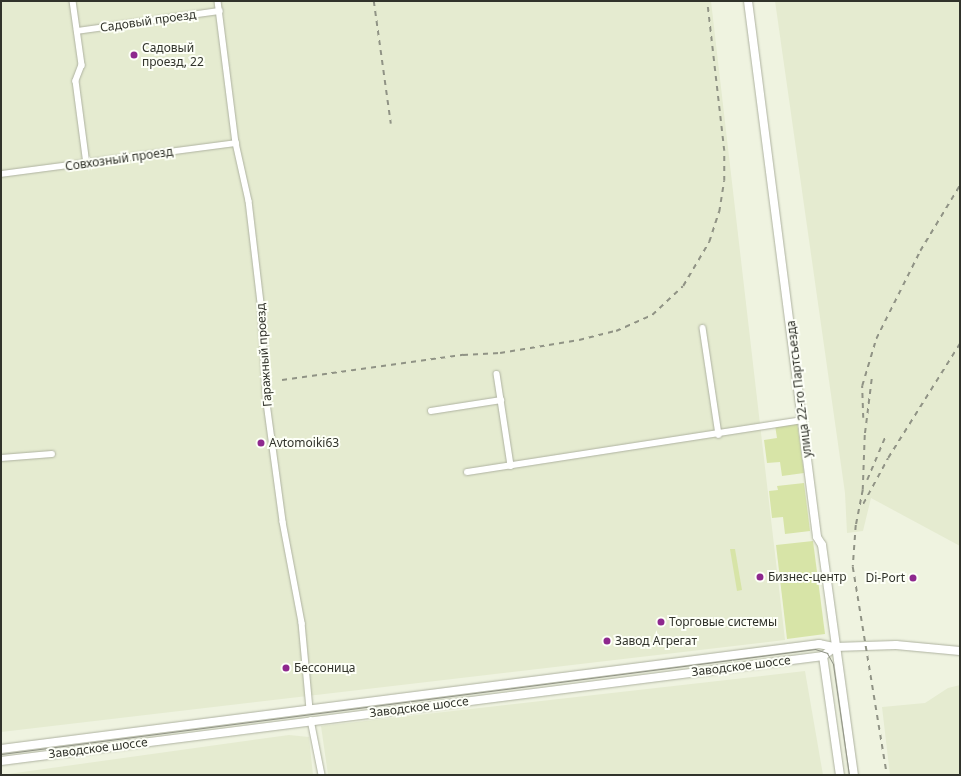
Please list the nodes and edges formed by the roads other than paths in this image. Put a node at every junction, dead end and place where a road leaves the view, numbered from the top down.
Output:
1 (73, 1) edge
2 (218, 1) edge
3 (748, 1) edge
4 (220, 11) junction
5 (77, 31) junction
6 (236, 143) junction
7 (87, 164) junction
8 (1, 174) edge
9 (703, 328) dead end
10 (497, 374) dead end
11 (501, 400) junction
12 (431, 411) dead end
13 (803, 420) junction
14 (718, 434) junction
15 (52, 454) dead end
16 (1, 458) edge
17 (511, 466) junction
18 (467, 472) dead end
19 (835, 647) junction
20 (960, 651) edge
21 (823, 656) junction
22 (574, 676) junction
23 (576, 687) junction
24 (310, 709) junction
25 (312, 720) junction
26 (1, 749) edge
27 (1, 761) edge
28 (322, 775) edge
29 (840, 775) edge
30 (854, 775) edge

1 - 5 street
2 - 4 street, Гаражный проезд
3 - 13 main road, улица 22-го Партсъезда
4 - 5 street, Садовый проезд
4 - 6 street, Гаражный проезд
5 - 7 street
6 - 7 street, Совхозный проезд
6 - 24 street, Гаражный проезд
7 - 8 street, Совхозный проезд
9 - 14 street
10 - 11 street
11 - 12 street
11 - 17 street
13 - 14 street
13 - 19 main road, улица 22-го Партсъезда
14 - 17 street
15 - 16 street
17 - 18 street
19 - 20 main road, Заводское шоссе
19 - 21 main road, Заводское шоссе
19 - 22 main road, Заводское шоссе
19 - 30 main road, улица 22-го Партсъезда
21 - 23 main road, Заводское шоссе
21 - 29 main road
22 - 23 main road
22 - 24 main road, Заводское шоссе
23 - 25 main road, Заводское шоссе
24 - 25 main road
24 - 26 main road, Заводское шоссе
25 - 27 main road, Заводское шоссе
25 - 28 street

